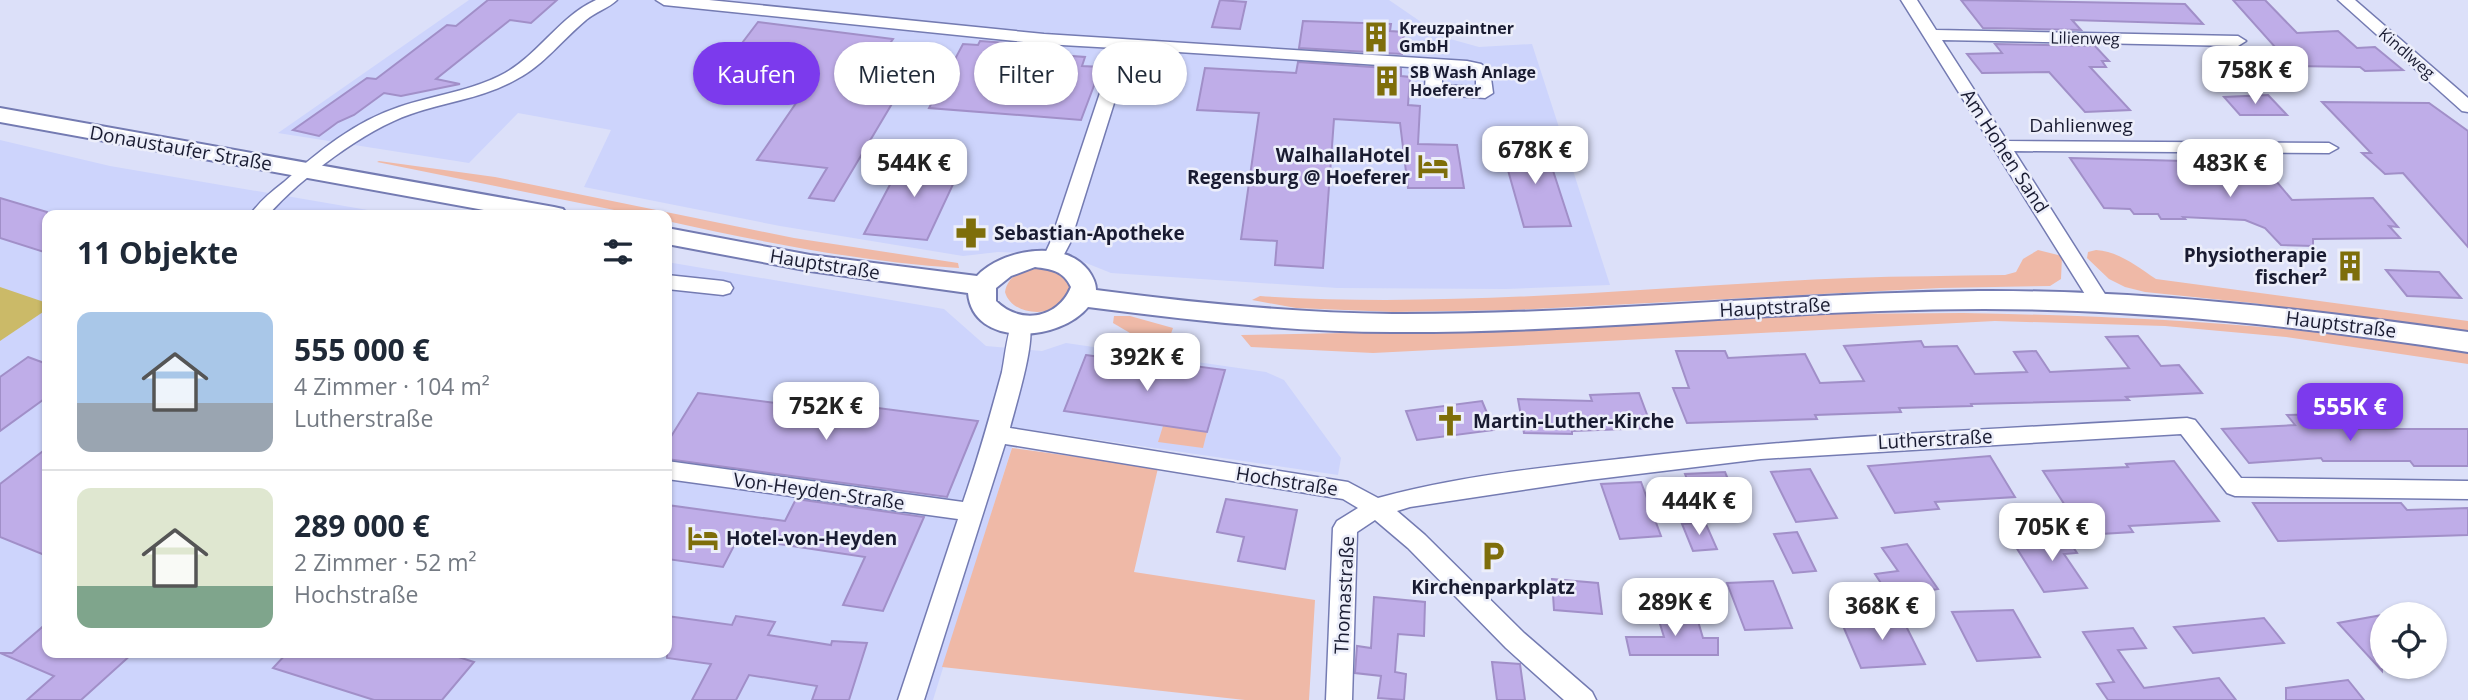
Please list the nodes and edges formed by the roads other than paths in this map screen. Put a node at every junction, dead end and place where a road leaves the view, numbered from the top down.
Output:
1 (609, 0) edge
2 (663, 0) edge
3 (1909, 0) edge
4 (2346, 0) edge
5 (1931, 35) junction
6 (2238, 41) dead end
7 (1092, 42) edge
8 (1187, 49) edge
9 (1434, 64) dead end
10 (2448, 89) junction
11 (2468, 90) edge
12 (1105, 105) edge
13 (2468, 107) edge
14 (0, 115) edge
15 (2002, 146) junction
16 (2329, 148) dead end
17 (308, 171) junction
18 (262, 210) edge
19 (527, 210) edge
20 (672, 237) edge
21 (1052, 260) junction
22 (672, 283) edge
23 (984, 286) junction
24 (723, 288) dead end
25 (1082, 297) junction
26 (2100, 302) junction
27 (1021, 325) junction
28 (2468, 342) edge
29 (997, 434) junction
30 (672, 471) edge
31 (2468, 490) edge
32 (1377, 507) junction
33 (972, 512) junction
34 (911, 700) edge
35 (1339, 700) edge
36 (1583, 700) edge

1 - 17 street
2 - 7 street
3 - 5 street, Am Hohen Sand
4 - 10 street, Kindlweg
5 - 6 street, Lilienweg
5 - 15 street, Am Hohen Sand
8 - 9 street
10 - 11 street
10 - 13 street, Kindlweg
12 - 21 street
14 - 17 main road, Donaustaufer Straße
15 - 16 street, Dahlienweg
15 - 26 street, Am Hohen Sand
17 - 18 street
17 - 19 main road, Donaustaufer Straße
20 - 23 main road, Hauptstraße
21 - 23 main road
21 - 25 main road
22 - 24 street
23 - 27 main road
25 - 26 main road, Hauptstraße
25 - 27 main road
26 - 28 main road, Hauptstraße
27 - 29 street
29 - 32 street, Hochstraße
29 - 33 street
30 - 33 street, Von-Heyden-Straße
31 - 32 street, Lutherstraße
32 - 35 street, Thomastraße
32 - 36 street, Hochstraße
33 - 34 street

